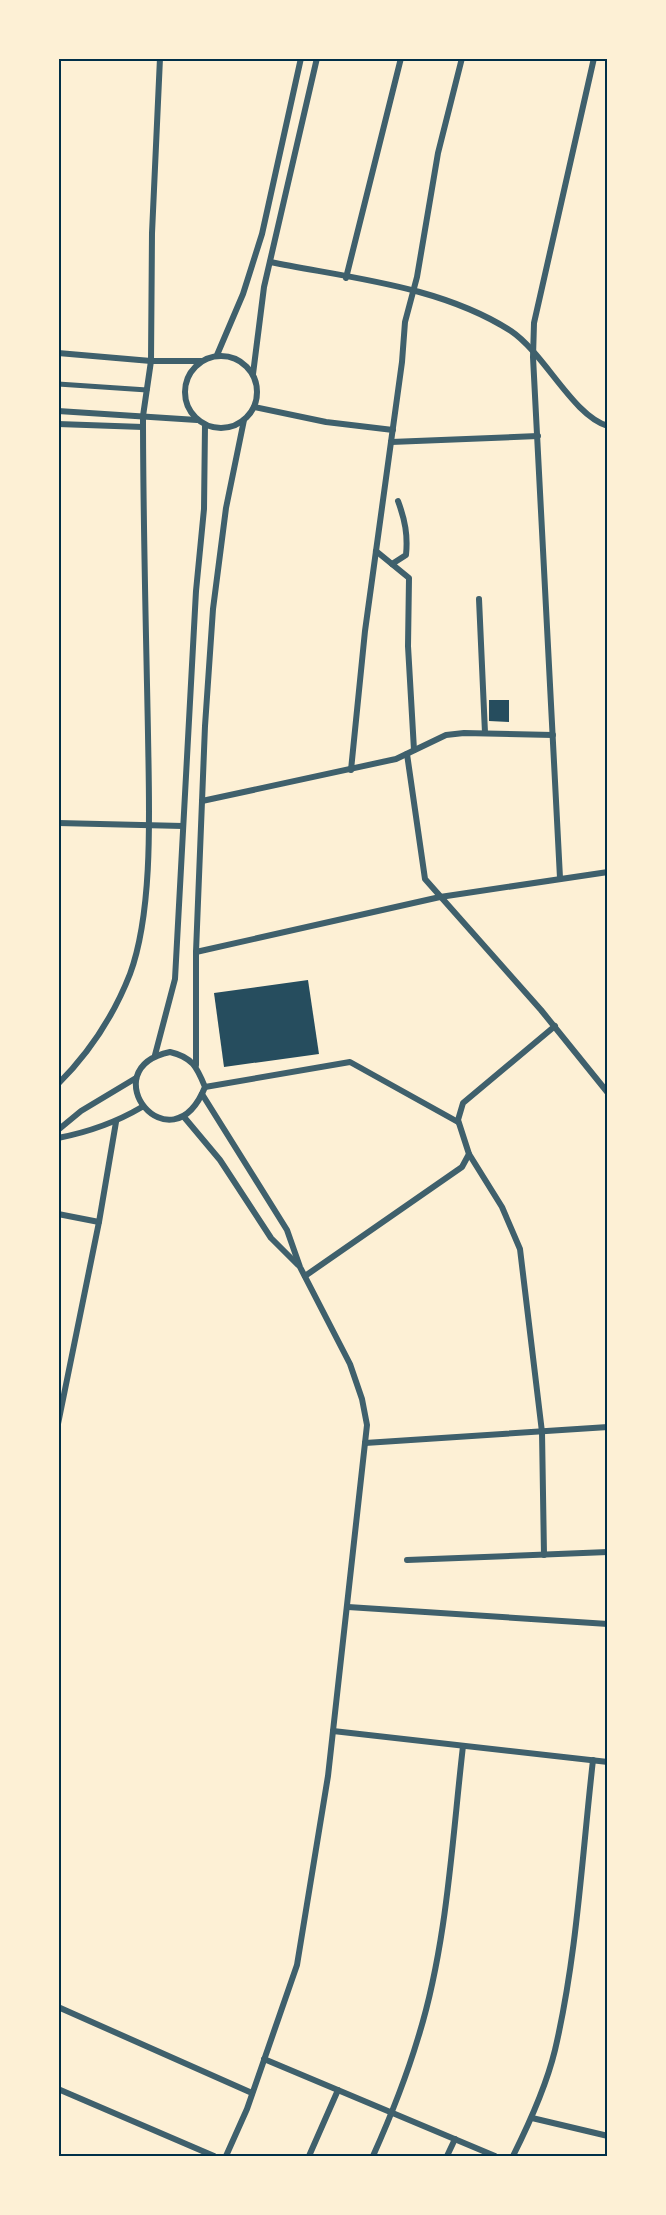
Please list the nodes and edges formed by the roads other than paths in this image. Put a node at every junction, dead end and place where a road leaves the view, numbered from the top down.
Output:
1 (160, 58) edge
2 (301, 58) edge
3 (317, 58) edge
4 (400, 58) edge
5 (462, 58) edge
6 (594, 58) edge
7 (270, 262) junction
8 (346, 278) junction
9 (414, 292) junction
10 (533, 350) junction
11 (58, 353) edge
12 (217, 355) junction
13 (151, 360) junction
14 (201, 361) junction
15 (253, 374) junction
16 (58, 384) edge
17 (147, 390) junction
18 (254, 407) junction
19 (58, 411) edge
20 (143, 416) junction
21 (197, 420) junction
22 (244, 420) junction
23 (58, 424) edge
24 (205, 425) junction
25 (608, 426) edge
26 (143, 427) junction
27 (393, 430) junction
28 (538, 436) junction
29 (391, 442) junction
30 (398, 501) dead end
31 (376, 551) junction
32 (392, 564) junction
33 (479, 599) dead end
34 (485, 733) junction
35 (553, 735) junction
36 (414, 750) junction
37 (407, 754) junction
38 (351, 770) junction
39 (202, 801) junction
40 (58, 823) edge
41 (149, 825) junction
42 (183, 826) junction
43 (608, 872) edge
44 (560, 878) junction
45 (440, 897) junction
46 (196, 952) junction
47 (555, 1026) junction
48 (155, 1055) junction
49 (196, 1065) junction
50 (136, 1078) junction
51 (58, 1083) edge
52 (204, 1091) junction
53 (608, 1093) edge
54 (142, 1107) junction
55 (184, 1117) junction
56 (116, 1122) junction
57 (459, 1123) junction
58 (58, 1130) edge
59 (58, 1138) edge
60 (470, 1154) junction
61 (58, 1214) edge
62 (99, 1222) junction
63 (300, 1267) junction
64 (305, 1276) junction
65 (60, 1413) edge
66 (58, 1424) edge
67 (608, 1427) edge
68 (542, 1432) junction
69 (365, 1443) junction
70 (608, 1552) edge
71 (544, 1555) junction
72 (407, 1560) dead end
73 (348, 1607) junction
74 (608, 1624) edge
75 (333, 1731) junction
76 (463, 1746) junction
77 (592, 1760) junction
78 (608, 1762) edge
79 (58, 2007) edge
80 (264, 2059) junction
81 (58, 2089) edge
82 (338, 2090) junction
83 (252, 2093) junction
84 (392, 2113) junction
85 (532, 2118) junction
86 (608, 2136) edge
87 (454, 2139) junction
88 (214, 2157) edge
89 (226, 2157) edge
90 (309, 2157) edge
91 (373, 2157) edge
92 (447, 2157) edge
93 (495, 2157) edge
94 (513, 2157) edge

1 - 13 street
2 - 12 street
3 - 7 street
4 - 8 street
5 - 9 street
6 - 10 street
7 - 8 street
7 - 15 street
8 - 9 street
9 - 10 street
9 - 27 street
10 - 25 street
10 - 28 street
11 - 13 street
12 - 14 street
12 - 15 street
13 - 14 street
13 - 17 street
14 - 21 street
15 - 18 street
16 - 17 street
17 - 20 street
18 - 22 street
18 - 27 street
19 - 20 street
20 - 21 street
20 - 26 street
21 - 24 street
22 - 24 street
22 - 39 street
23 - 26 street
24 - 42 street
26 - 41 street
27 - 29 street
28 - 29 street
28 - 35 street
29 - 31 street
30 - 32 street
31 - 32 street
31 - 38 street
32 - 36 street
33 - 34 street
34 - 35 street
34 - 36 street
35 - 44 street
36 - 37 street
37 - 38 street
37 - 45 street
38 - 39 street
39 - 46 street
40 - 41 street
41 - 42 street
41 - 51 street
42 - 48 street
43 - 44 street
44 - 45 street
45 - 46 street
45 - 47 street
46 - 49 street
47 - 53 street
47 - 57 street
48 - 49 street
48 - 50 street
49 - 52 street
50 - 54 street
50 - 58 street
52 - 55 street
52 - 57 street
52 - 63 street
54 - 55 street
54 - 56 street
55 - 63 street
56 - 59 street
56 - 62 street
57 - 60 street
60 - 64 street
60 - 68 street
61 - 62 street
62 - 65 street
63 - 64 street
64 - 69 street
65 - 66 street
67 - 68 street
68 - 69 street
68 - 71 street
69 - 73 street
70 - 71 street
71 - 72 street
73 - 74 street
73 - 75 street
75 - 76 street
75 - 80 street
76 - 77 street
76 - 84 street
77 - 78 street
77 - 85 street
79 - 83 street
80 - 82 street
80 - 83 street
81 - 88 street
82 - 84 street
82 - 90 street
83 - 89 street
84 - 87 street
84 - 91 street
85 - 86 street
85 - 94 street
87 - 92 street
87 - 93 street

